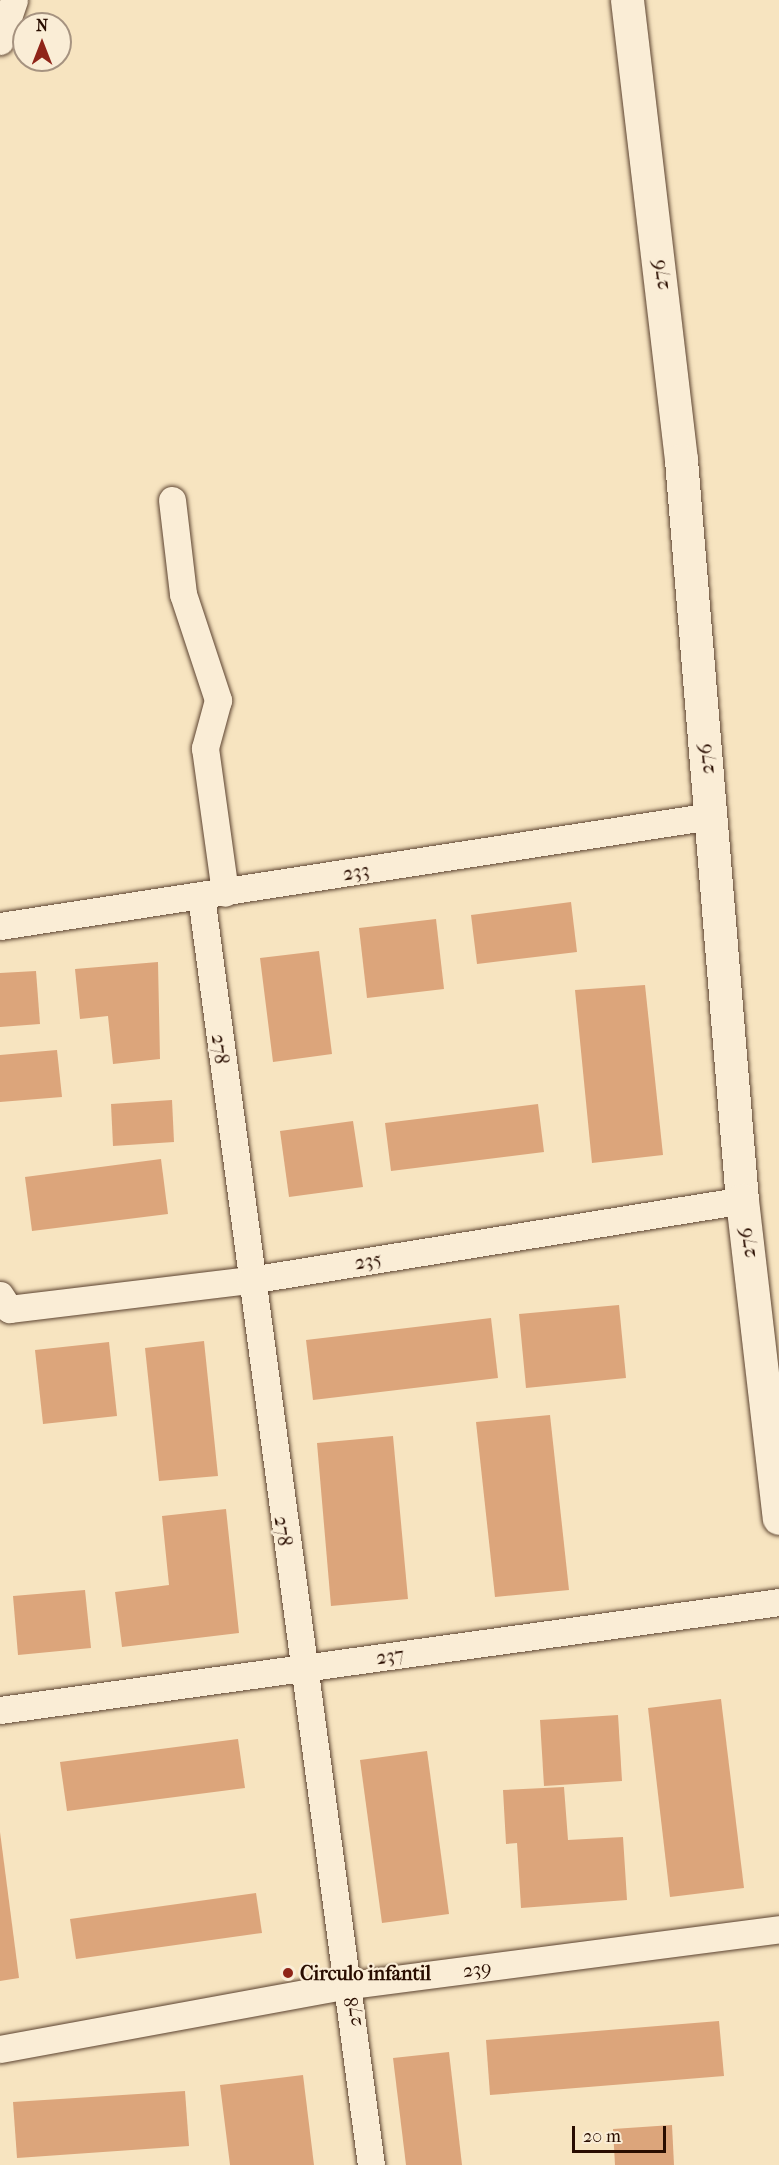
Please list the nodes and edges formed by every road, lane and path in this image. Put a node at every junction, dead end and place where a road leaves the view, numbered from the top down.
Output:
1 (14, 0) edge
2 (627, 0) edge
3 (0, 41) edge
4 (171, 500) dead end
5 (711, 816) junction
6 (213, 894) junction
7 (0, 926) edge
8 (742, 1200) junction
9 (249, 1280) junction
10 (0, 1295) edge
11 (779, 1518) edge
12 (779, 1602) edge
13 (302, 1669) junction
14 (0, 1710) edge
15 (779, 1929) edge
16 (350, 1985) junction
17 (0, 2049) edge
18 (371, 2165) edge

1 - 3 street
2 - 5 street, 276
4 - 6 street, 278
5 - 6 street, 233
5 - 8 street, 276
6 - 7 street, 233
6 - 9 street, 278
8 - 9 street, 235
8 - 11 street, 276
9 - 10 street, 235
9 - 13 street, 278
12 - 13 street, 237
13 - 14 street, 237
13 - 16 street, 278
15 - 16 street, 239
16 - 17 street, 239
16 - 18 street, 278

